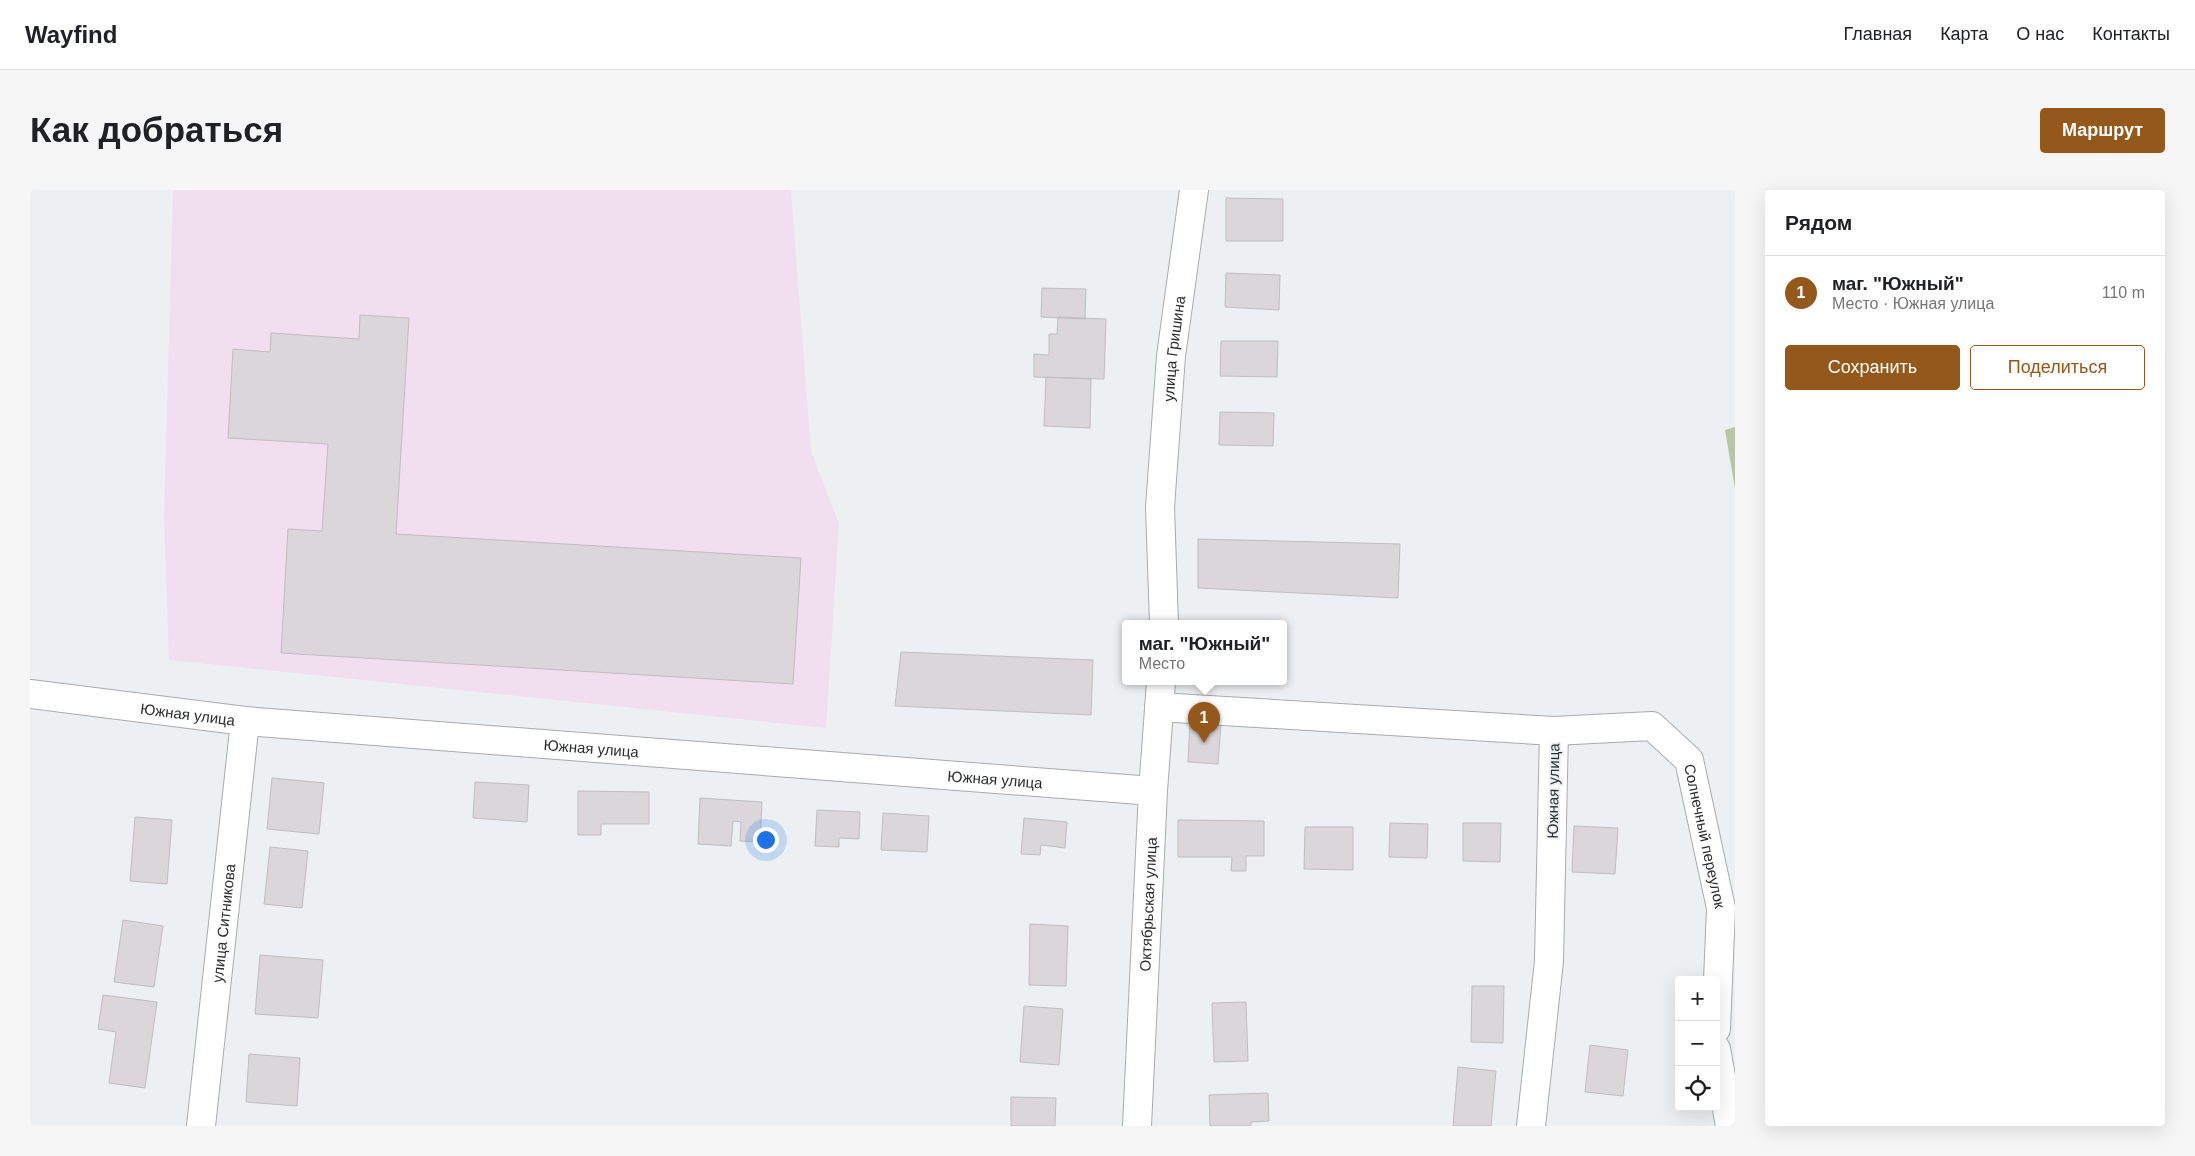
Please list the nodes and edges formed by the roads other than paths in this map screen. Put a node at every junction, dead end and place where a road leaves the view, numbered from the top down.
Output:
1 (1194, 190) edge
2 (1164, 620) edge
3 (30, 694) edge
4 (1160, 694) edge
5 (245, 721) junction
6 (1554, 731) junction
7 (1153, 791) junction
8 (1716, 1021) edge
9 (1719, 1066) edge
10 (201, 1126) edge
11 (1136, 1126) edge
12 (1531, 1126) edge
13 (1730, 1126) edge

1 - 2 street, улица Гришина
3 - 5 street, Южная улица
4 - 6 street, Южная улица
4 - 7 street, Октябрьская улица
5 - 7 street, Южная улица
5 - 10 street, улица Ситникова
6 - 8 street, Солнечный переулок
6 - 12 street, Южная улица
7 - 11 street, Октябрьская улица
9 - 13 street

